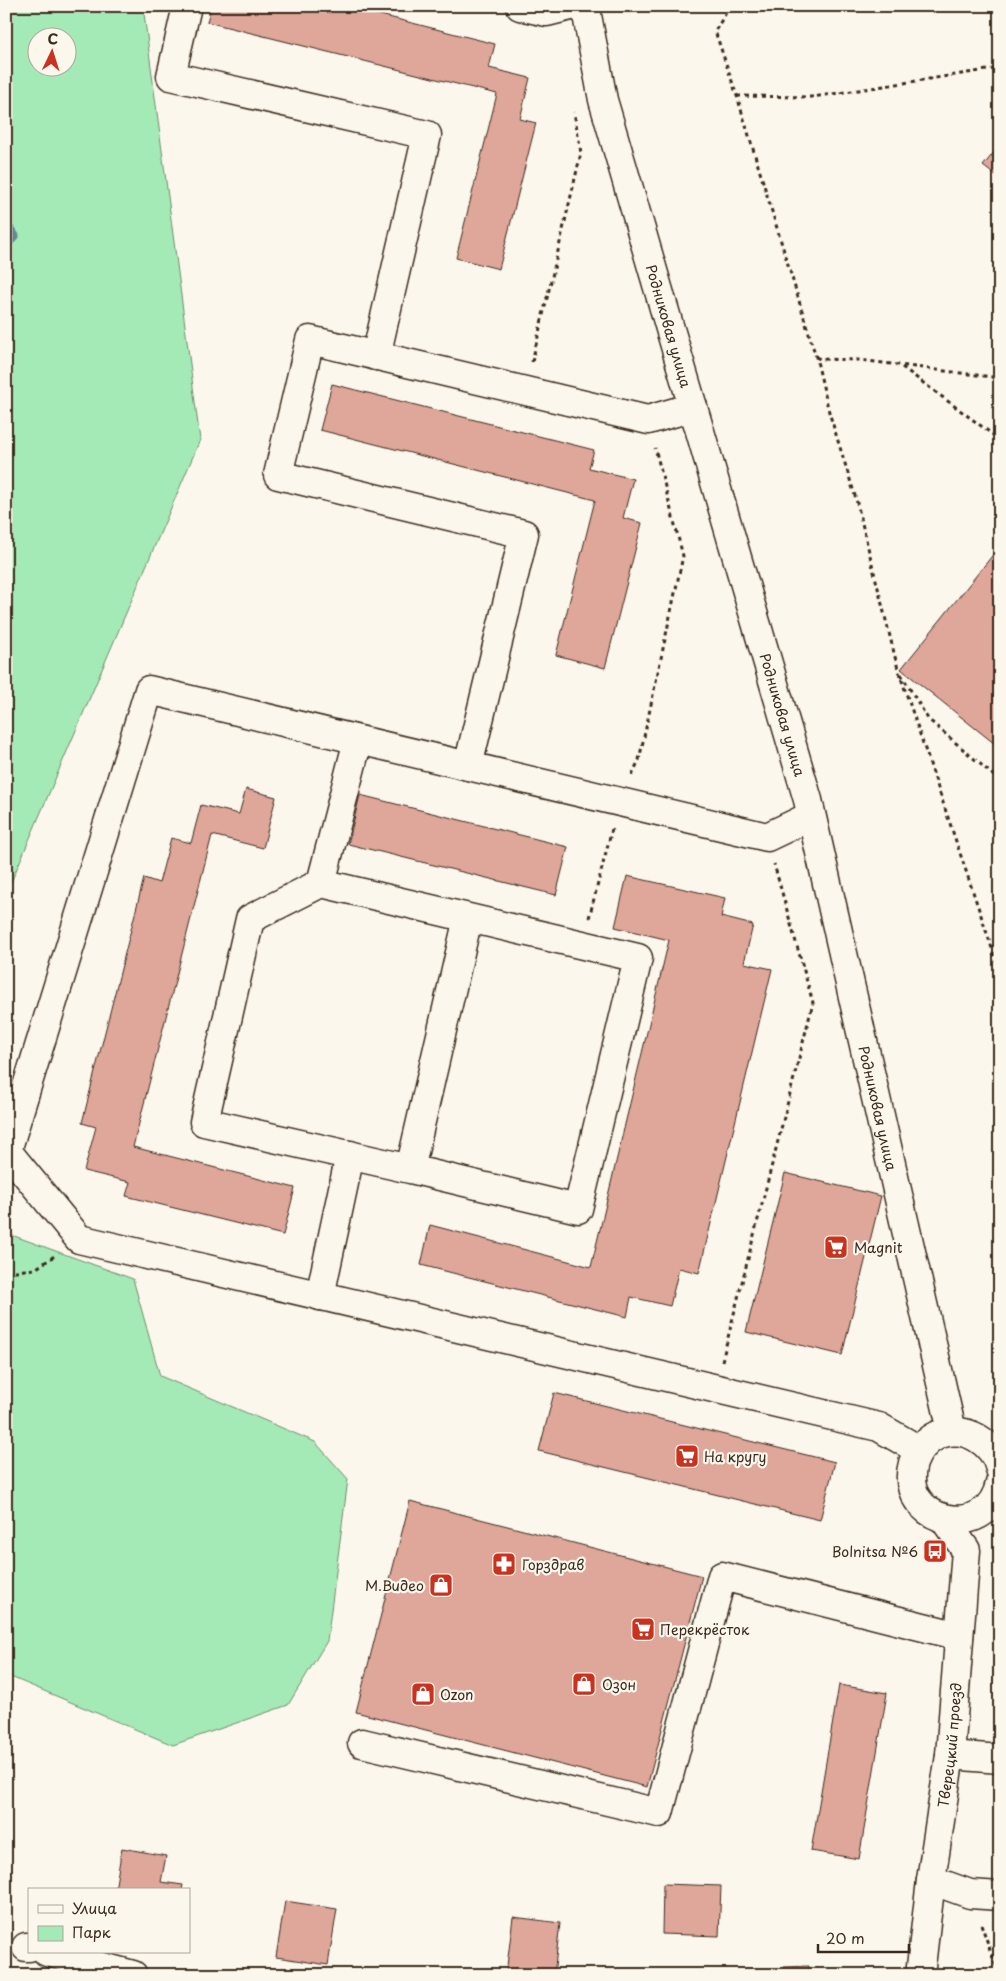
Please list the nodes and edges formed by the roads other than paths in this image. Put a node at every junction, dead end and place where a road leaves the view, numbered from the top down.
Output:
1 (188, 6) edge
2 (520, 6) edge
3 (571, 6) edge
4 (588, 6) edge
5 (376, 356) junction
6 (693, 407) junction
7 (358, 740) junction
8 (468, 766) junction
9 (811, 816) junction
10 (321, 883) junction
11 (468, 918) junction
12 (350, 1155) junction
13 (410, 1169) junction
14 (320, 1296) junction
15 (952, 1431) junction
16 (919, 1450) junction
17 (999, 1473) edge
18 (990, 1513) edge
19 (944, 1519) junction
20 (959, 1636) junction
21 (362, 1743) dead end
22 (950, 1755) junction
23 (1000, 1759) edge
24 (932, 1880) junction
25 (1000, 1896) edge
26 (53, 1954) edge
27 (133, 1975) edge
28 (920, 1975) edge

1 - 5 street
2 - 3 street
4 - 6 street, Родниковая улица
5 - 6 street
5 - 8 street
6 - 9 street, Родниковая улица
7 - 8 street
7 - 10 street
7 - 14 street
8 - 9 street
9 - 15 street, Родниковая улица
10 - 11 street
10 - 12 street
11 - 13 street
11 - 13 street
12 - 13 street
12 - 14 street
14 - 16 street
15 - 16 street
15 - 17 street
16 - 19 street
17 - 18 street
18 - 19 street
19 - 20 street, Тверецкий проезд
20 - 21 street
20 - 22 street, Тверецкий проезд
22 - 23 street
22 - 24 street, Тверецкий проезд
24 - 25 street
24 - 28 street, Тверецкий проезд
26 - 27 street

